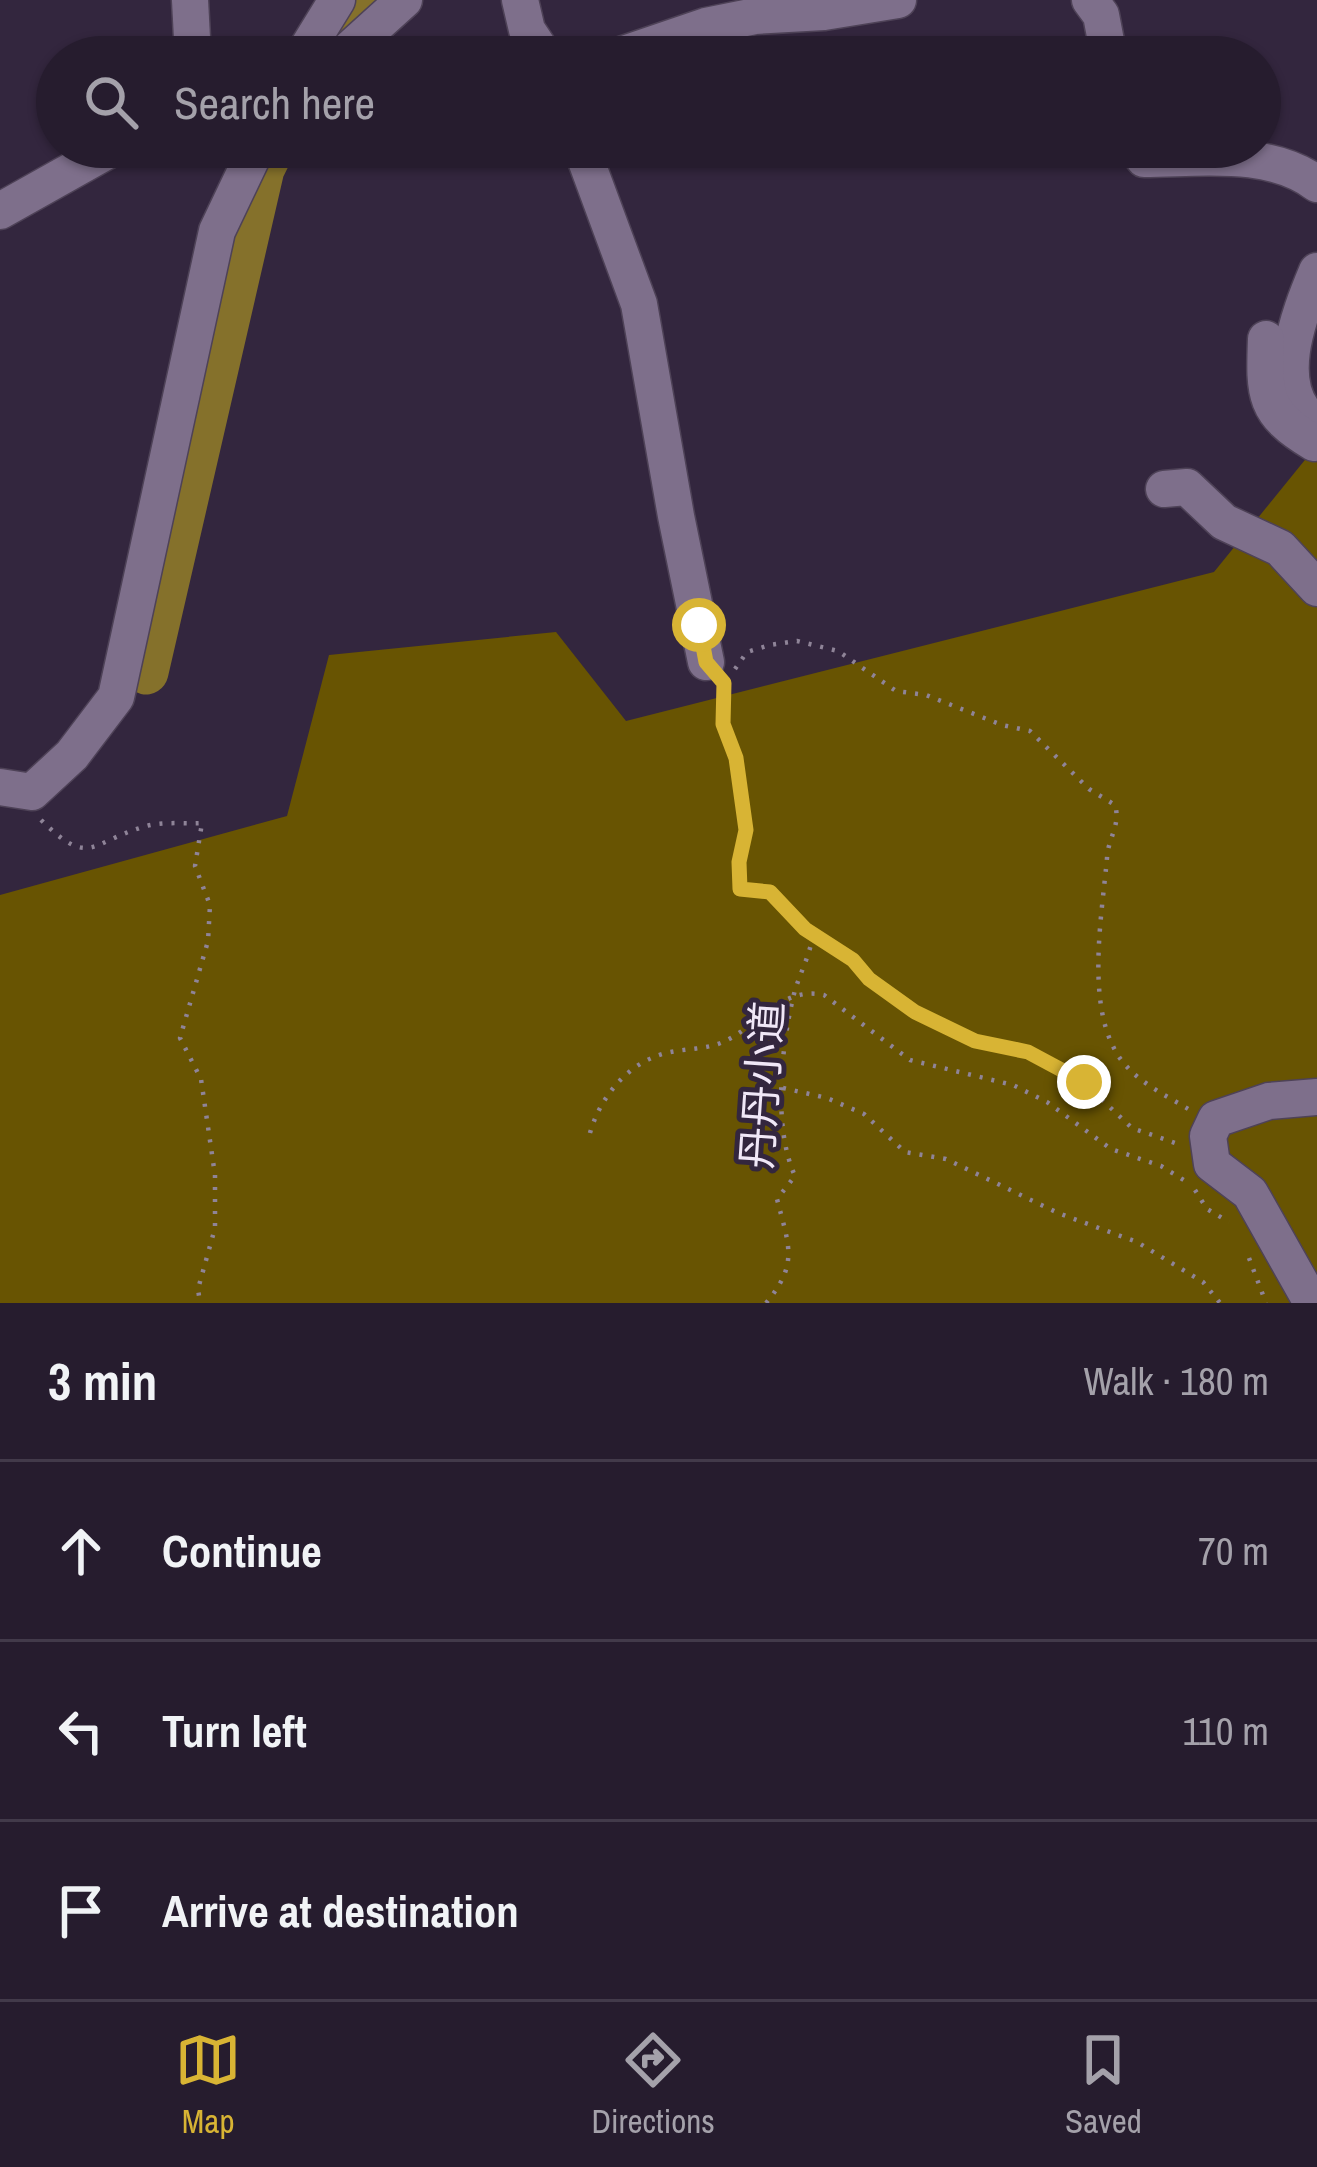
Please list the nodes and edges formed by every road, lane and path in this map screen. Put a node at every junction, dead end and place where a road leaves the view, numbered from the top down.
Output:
1 (190, 0) edge
2 (337, 0) edge
3 (404, 0) edge
4 (520, 0) edge
5 (898, 0) edge
6 (1090, 0) edge
7 (831, 7) edge
8 (193, 36) edge
9 (315, 36) edge
10 (364, 36) edge
11 (530, 36) edge
12 (684, 36) edge
13 (1105, 36) edge
14 (1281, 167) edge
15 (77, 168) edge
16 (247, 168) edge
17 (589, 168) edge
18 (1317, 184) edge
19 (0, 211) edge
20 (1317, 271) edge
21 (1266, 339) dead end
22 (1317, 424) edge
23 (1317, 445) edge
24 (1164, 490) dead end
25 (1317, 588) edge
26 (715, 672) junction
27 (16, 789) edge
28 (813, 935) junction
29 (794, 995) junction
30 (783, 1088) junction
31 (1317, 1097) edge
32 (590, 1132) dead end
33 (1212, 1146) junction
34 (1226, 1218) junction
35 (1233, 1228) dead end
36 (1249, 1259) dead end
37 (200, 1303) edge
38 (766, 1303) edge
39 (1220, 1303) edge
40 (1266, 1303) edge
41 (1312, 1303) edge

1 - 8 street
2 - 9 street
3 - 10 street
4 - 11 street
5 - 7 street
6 - 13 street
7 - 12 street
14 - 18 street
15 - 19 street
16 - 27 street
17 - 26 street
20 - 22 street
21 - 23 street
24 - 25 street
26 - 28 path
26 - 33 path
27 - 37 path
28 - 29 path, 丹丹小道
28 - 33 path
29 - 30 path, 丹丹小道
29 - 32 path
29 - 34 path
30 - 38 path, 丹丹小道
30 - 39 path
31 - 33 street
33 - 34 path
33 - 41 street
34 - 35 path
36 - 40 path

